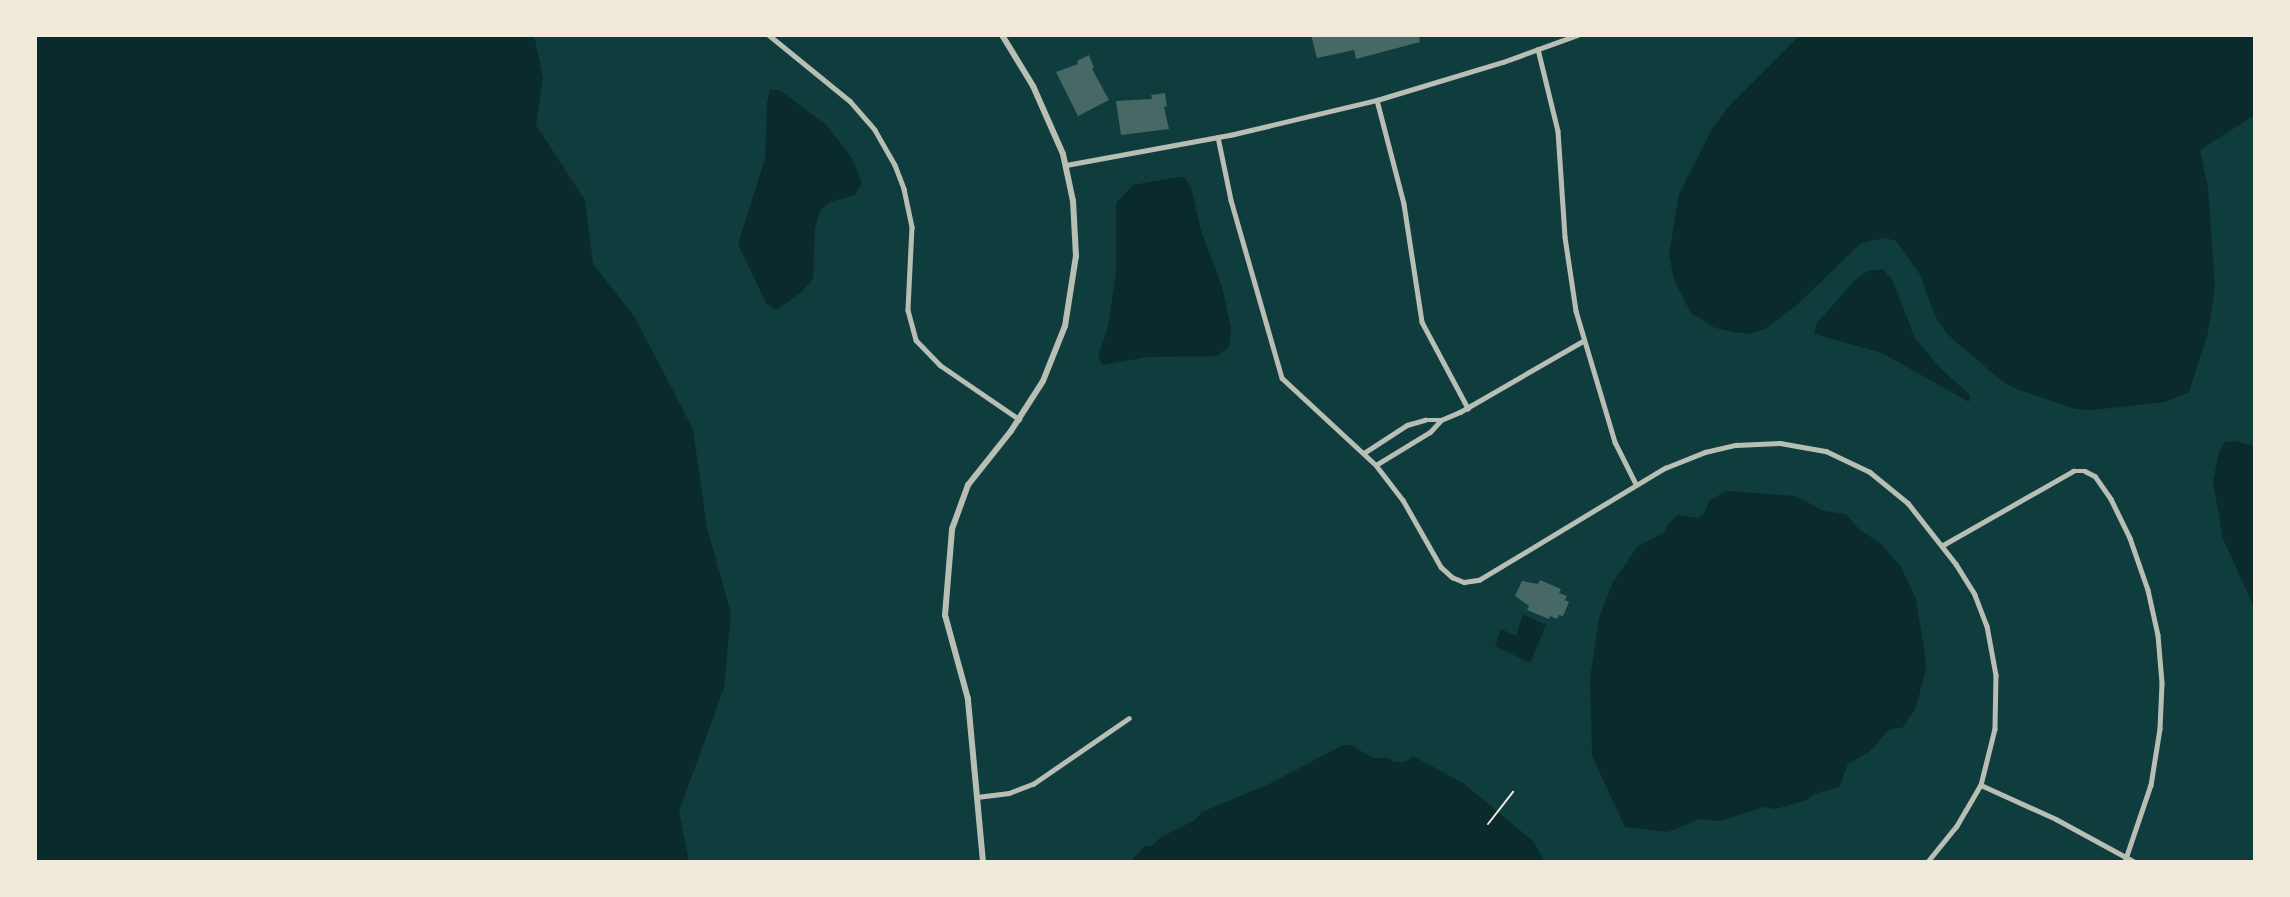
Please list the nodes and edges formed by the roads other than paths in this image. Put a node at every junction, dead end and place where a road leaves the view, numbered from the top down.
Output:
1 (769, 35) edge
2 (1002, 35) edge
3 (1577, 35) edge
4 (1538, 49) junction
5 (1377, 100) junction
6 (1218, 137) junction
7 (1066, 164) junction
8 (1583, 341) junction
9 (1468, 408) junction
10 (1020, 419) junction
11 (1441, 420) junction
12 (1364, 453) junction
13 (1376, 465) junction
14 (1636, 484) junction
15 (1943, 545) junction
16 (1129, 718) dead end
17 (1981, 785) junction
18 (977, 797) junction
19 (2126, 860) edge
20 (983, 862) edge
21 (1928, 862) edge
22 (2135, 862) edge

1 - 10 street
2 - 7 street
3 - 4 street
4 - 5 street
4 - 8 street
5 - 6 street
5 - 9 street
6 - 7 street
6 - 12 street
7 - 10 street
8 - 9 street
8 - 14 street
9 - 11 street
10 - 18 street
11 - 12 street
11 - 13 street
12 - 13 street
13 - 14 street
14 - 15 street
15 - 17 street
15 - 19 street
16 - 18 street
17 - 19 street
17 - 21 street
18 - 20 street
19 - 22 street

